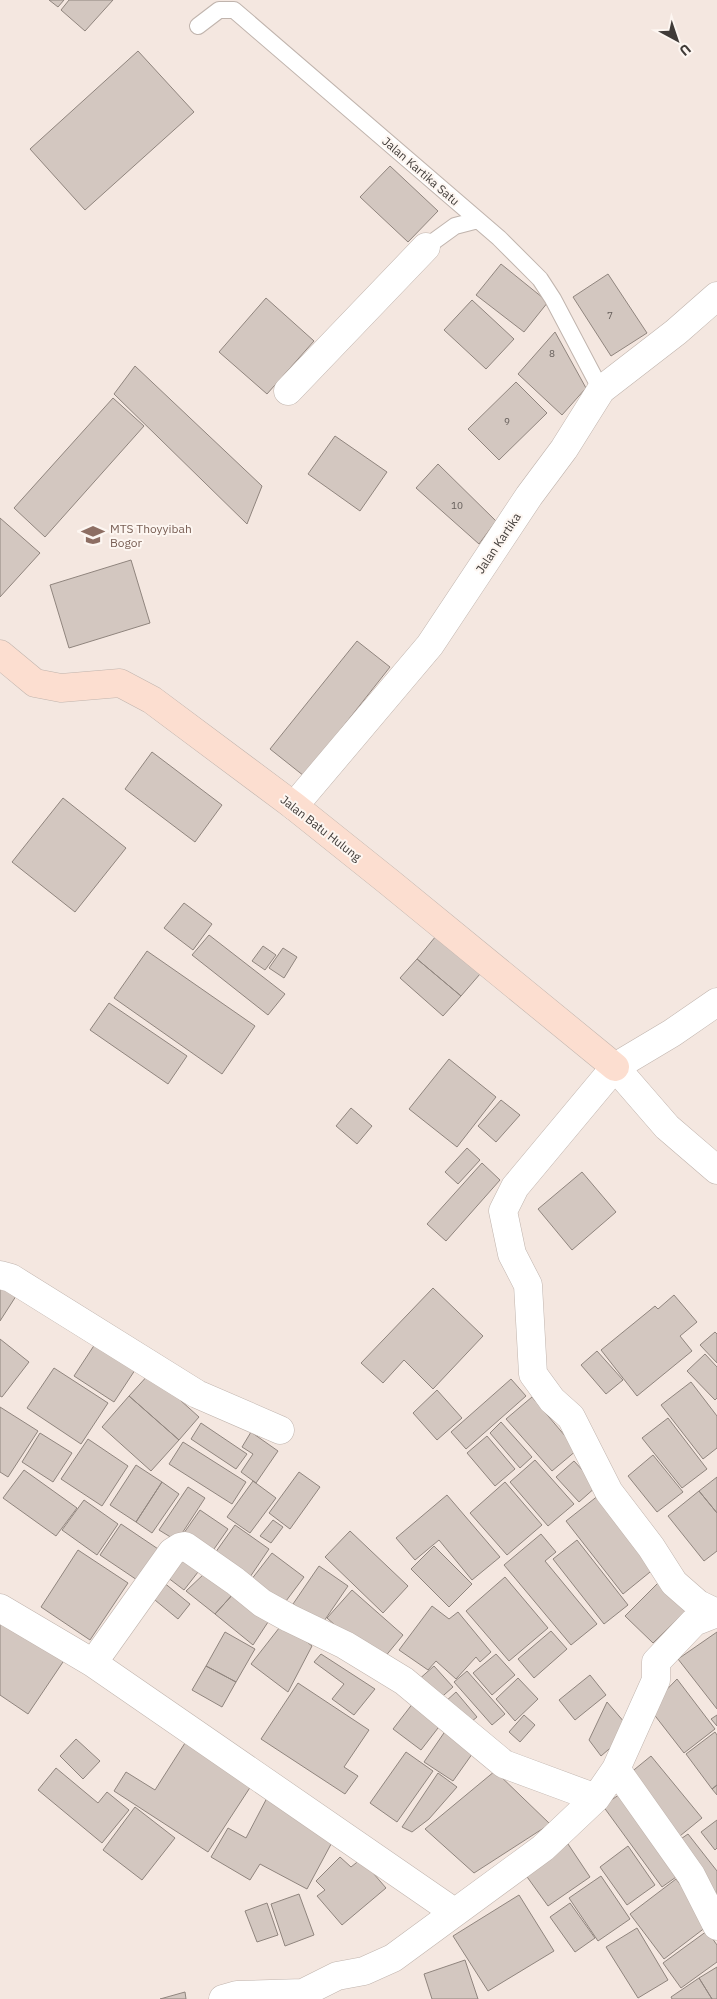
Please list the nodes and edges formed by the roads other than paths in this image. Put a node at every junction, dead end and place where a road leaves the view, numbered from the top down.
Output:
1 (198, 26) dead end
2 (478, 220) junction
3 (426, 248) joint
4 (717, 296) edge
5 (601, 390) junction
6 (288, 391) dead end
7 (0, 654) edge
8 (294, 806) junction
9 (717, 1002) edge
10 (615, 1067) junction
11 (717, 1170) edge
12 (0, 1275) edge
13 (280, 1430) dead end
14 (0, 1608) edge
15 (93, 1664) junction
16 (616, 1769) junction
17 (596, 1798) junction
18 (454, 1912) junction
19 (717, 1926) edge
20 (310, 1996) edge
21 (223, 1999) edge

1 - 2 lane, Jalan Kartika Satu
2 - 3 lane
2 - 5 lane, Jalan Kartika Satu
3 - 6 street
4 - 5 street, Jalan Kartika
5 - 8 street, Jalan Kartika
7 - 8 street, Jalan Batu Hulung
8 - 10 street, Jalan Batu Hulung
9 - 10 street
10 - 11 street
10 - 16 street
12 - 13 street
14 - 15 street
15 - 17 street
15 - 18 street
16 - 17 street
16 - 19 street
17 - 18 street
18 - 20 street
20 - 21 street

